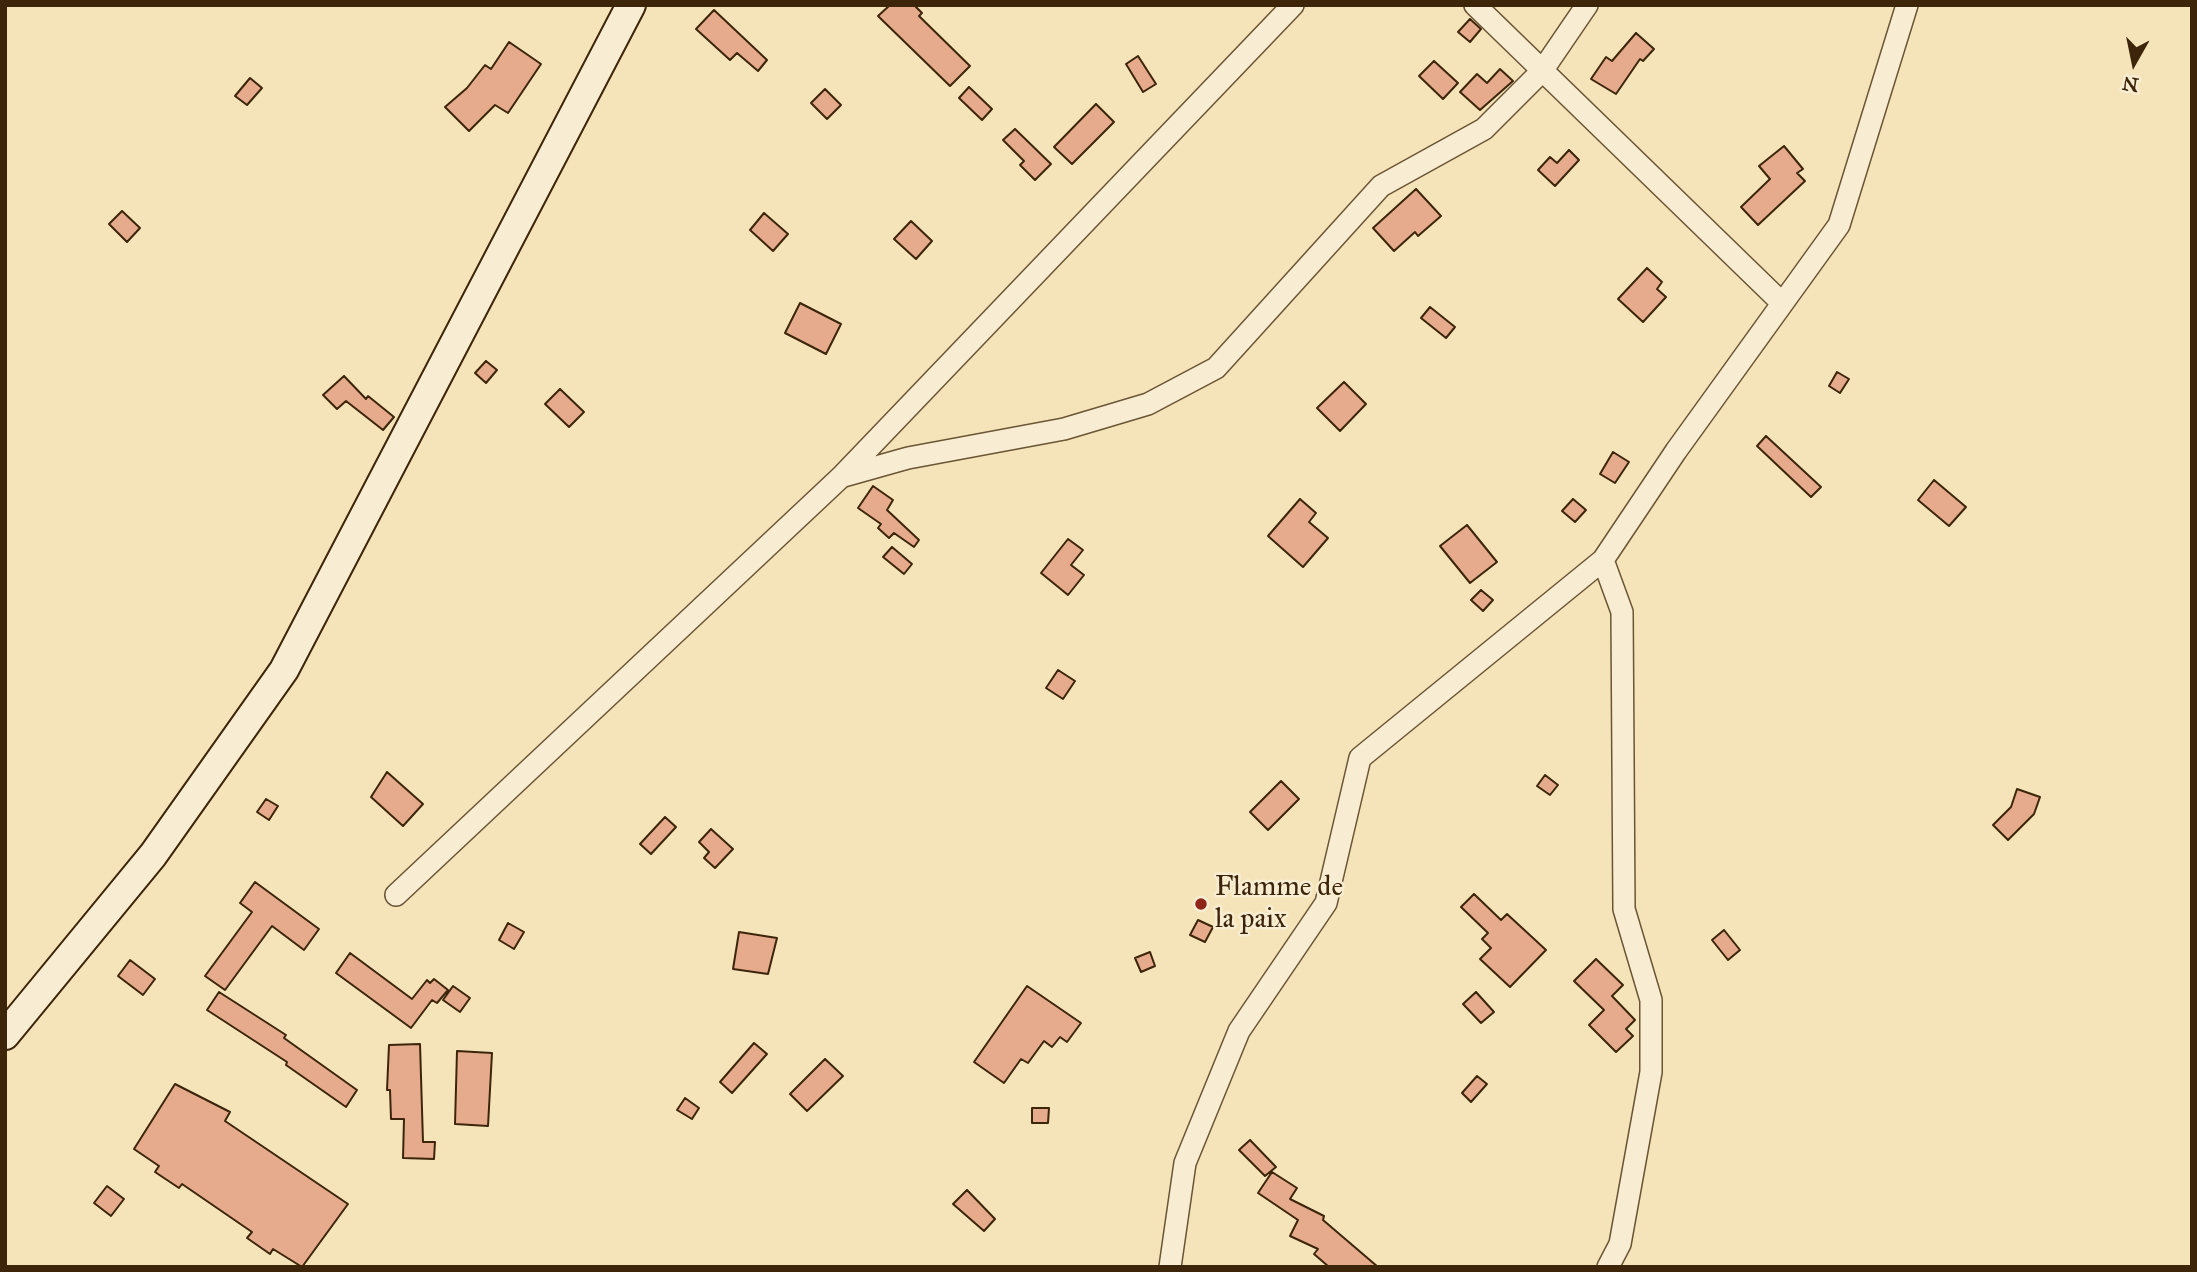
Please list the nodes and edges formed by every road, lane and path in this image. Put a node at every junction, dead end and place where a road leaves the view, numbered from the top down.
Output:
1 (631, 5) edge
2 (1293, 5) edge
3 (1475, 5) edge
4 (1587, 5) edge
5 (1907, 5) edge
6 (1542, 71) junction
7 (1782, 303) junction
8 (841, 477) junction
9 (1603, 560) junction
10 (396, 895) dead end
11 (5, 1035) edge
12 (1612, 1264) edge
13 (1170, 1267) edge

1 - 11 main road
2 - 8 street
3 - 6 street
4 - 6 street
5 - 7 street
6 - 7 street
6 - 8 street
7 - 9 street
8 - 10 street
9 - 12 street
9 - 13 street

